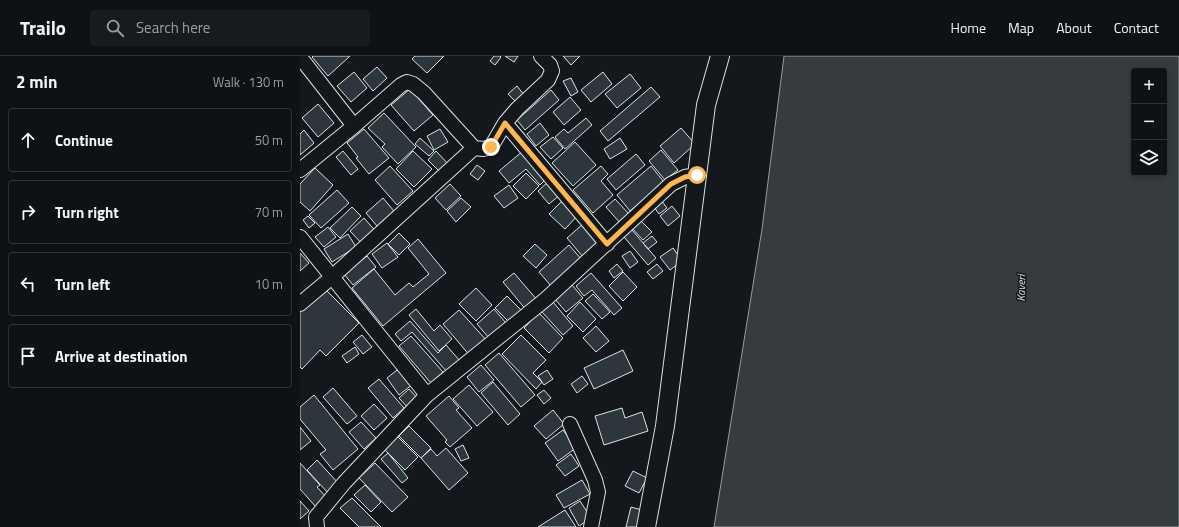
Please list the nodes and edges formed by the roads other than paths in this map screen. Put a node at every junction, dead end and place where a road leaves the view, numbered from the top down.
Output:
1 (541, 56) edge
2 (720, 56) edge
3 (300, 57) edge
4 (505, 123) junction
5 (354, 126) junction
6 (474, 148) junction
7 (300, 170) edge
8 (697, 175) junction
9 (300, 237) edge
10 (607, 244) junction
11 (332, 277) junction
12 (300, 304) edge
13 (427, 395) junction
14 (570, 424) dead end
15 (317, 527) edge
16 (591, 527) edge
17 (646, 527) edge

1 - 4 street
2 - 8 street
3 - 5 street
4 - 6 street
4 - 10 street
5 - 6 street
5 - 7 street
6 - 11 street
8 - 10 street
8 - 17 street
9 - 11 street
10 - 13 street
11 - 12 street
11 - 13 street
13 - 15 street
14 - 16 street

